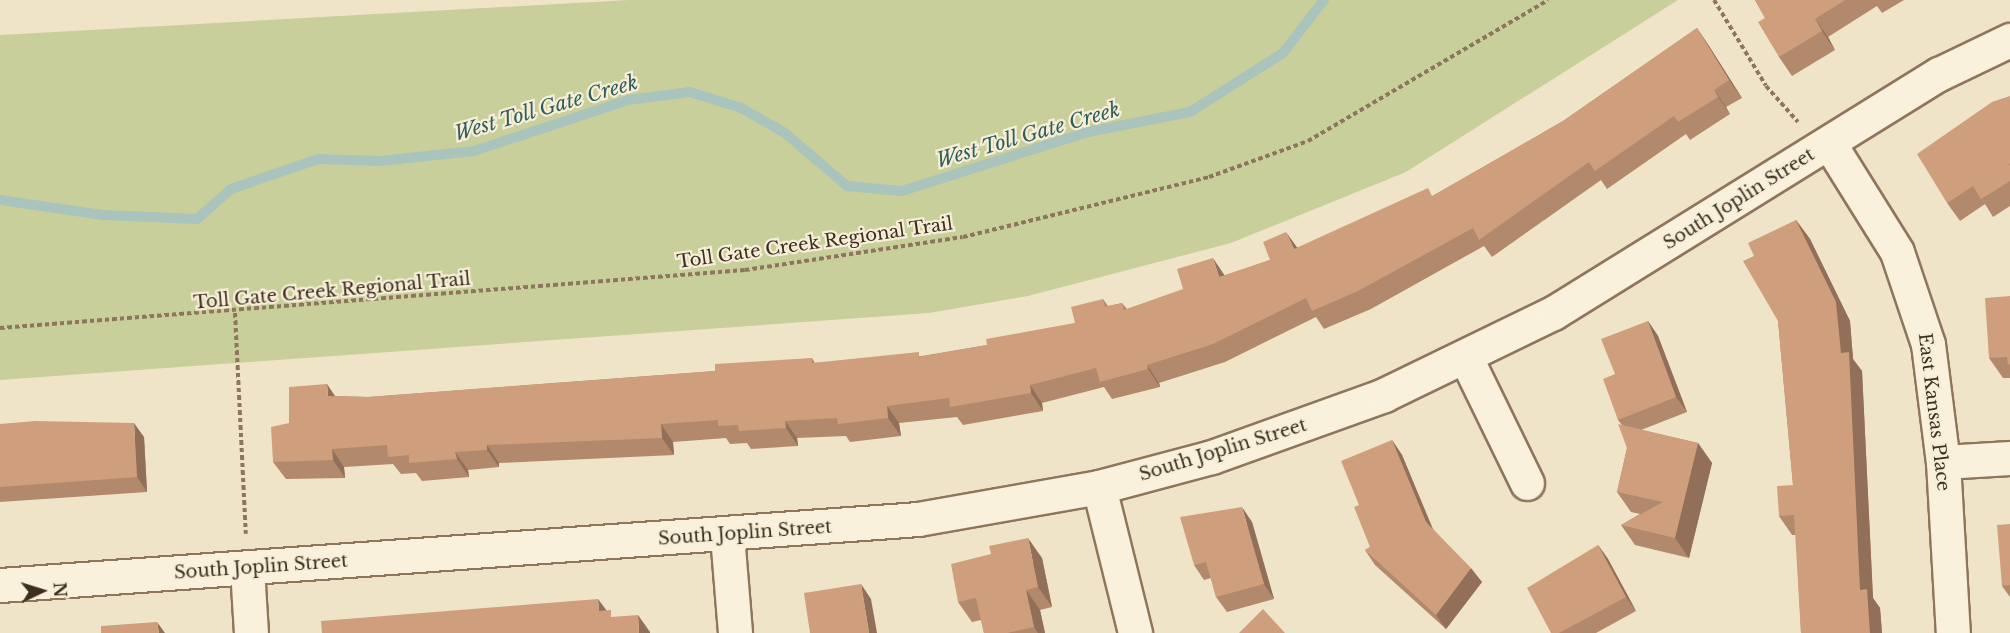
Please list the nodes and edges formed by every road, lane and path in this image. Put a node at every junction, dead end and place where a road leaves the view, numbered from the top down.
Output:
1 (1548, 0) edge
2 (1714, 0) edge
3 (2010, 40) edge
4 (1829, 143) junction
5 (236, 313) junction
6 (0, 328) edge
7 (1467, 358) junction
8 (2010, 458) edge
9 (1942, 462) junction
10 (1527, 483) dead end
11 (1098, 487) junction
12 (727, 535) junction
13 (247, 568) junction
14 (0, 585) edge
15 (251, 633) edge
16 (735, 633) edge
17 (1135, 633) edge
18 (1953, 633) edge

1 - 5 path, Toll Gate Creek Regional Trail
2 - 4 path
3 - 4 street, South Joplin Street
4 - 7 street, South Joplin Street
4 - 9 street, East Kansas Place
5 - 6 path, Toll Gate Creek Regional Trail
5 - 13 path
7 - 10 street
7 - 11 street, South Joplin Street
8 - 9 street
9 - 18 street, East Kansas Place
11 - 12 street, South Joplin Street
11 - 17 street
12 - 13 street, South Joplin Street
12 - 16 street
13 - 14 street, South Joplin Street
13 - 15 street

